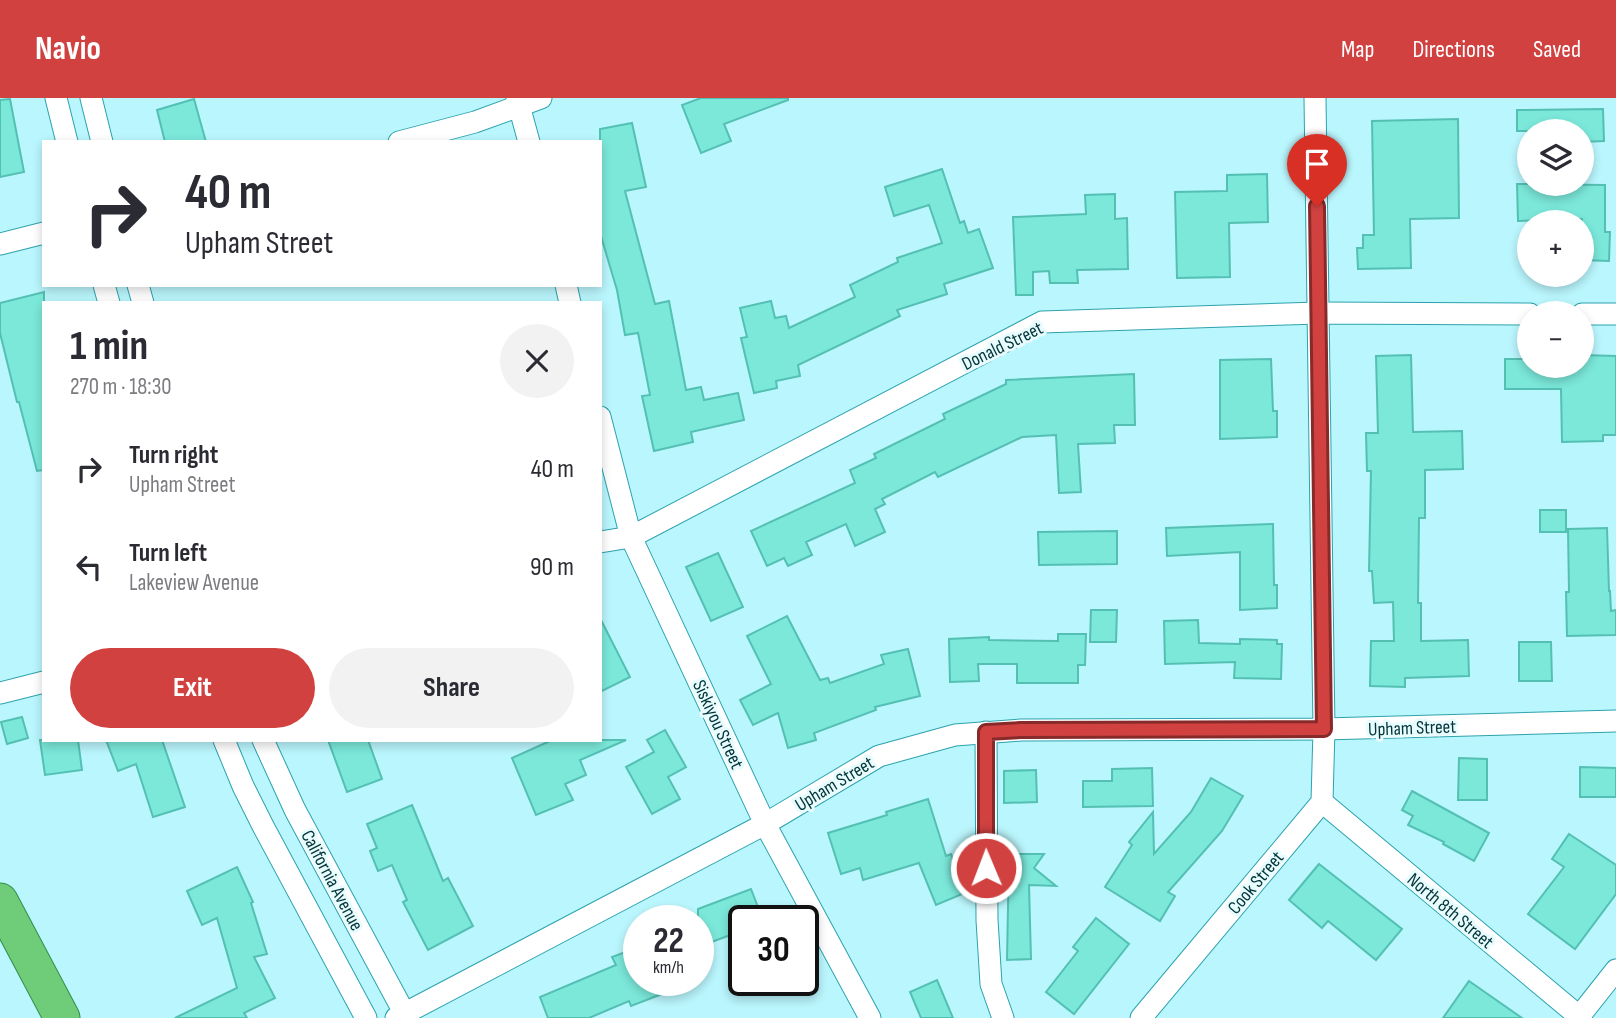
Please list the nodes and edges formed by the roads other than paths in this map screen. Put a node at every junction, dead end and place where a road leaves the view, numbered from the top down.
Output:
1 (56, 98) edge
2 (91, 98) edge
3 (541, 98) edge
4 (1315, 98) edge
5 (518, 102) edge
6 (66, 140) edge
7 (102, 140) edge
8 (406, 140) edge
9 (528, 140) edge
10 (42, 234) edge
11 (0, 244) edge
12 (1319, 313) junction
13 (1517, 314) edge
14 (1594, 314) edge
15 (1616, 314) edge
16 (602, 425) edge
17 (631, 537) junction
18 (602, 542) edge
19 (42, 682) edge
20 (0, 693) edge
21 (1616, 721) edge
22 (1324, 729) junction
23 (986, 732) junction
24 (225, 742) edge
25 (264, 742) edge
26 (1322, 802) junction
27 (765, 824) junction
28 (0, 901) edge
29 (1616, 970) edge
30 (403, 1016) edge
31 (1579, 1017) edge
32 (62, 1018) edge
33 (366, 1018) edge
34 (870, 1018) edge
35 (1003, 1018) edge
36 (1141, 1018) edge

1 - 6 street
2 - 7 street
3 - 5 street
4 - 12 street
5 - 8 street
5 - 9 street
10 - 11 street
12 - 13 street, Donald Street
12 - 17 street, Donald Street
12 - 22 street
14 - 15 street
16 - 17 street, Siskiyou Street
17 - 18 street, Donald Street
17 - 27 street, Siskiyou Street
19 - 20 street
21 - 22 street, Upham Street
22 - 23 street, Upham Street
22 - 26 street
23 - 27 street, Upham Street
23 - 35 street
24 - 33 street, California Avenue
25 - 30 street, California Avenue
26 - 31 street, North 8th Street
26 - 36 street, Cook Street
27 - 30 street, Upham Street
27 - 34 street, Siskiyou Street
28 - 32 highway
29 - 31 street

